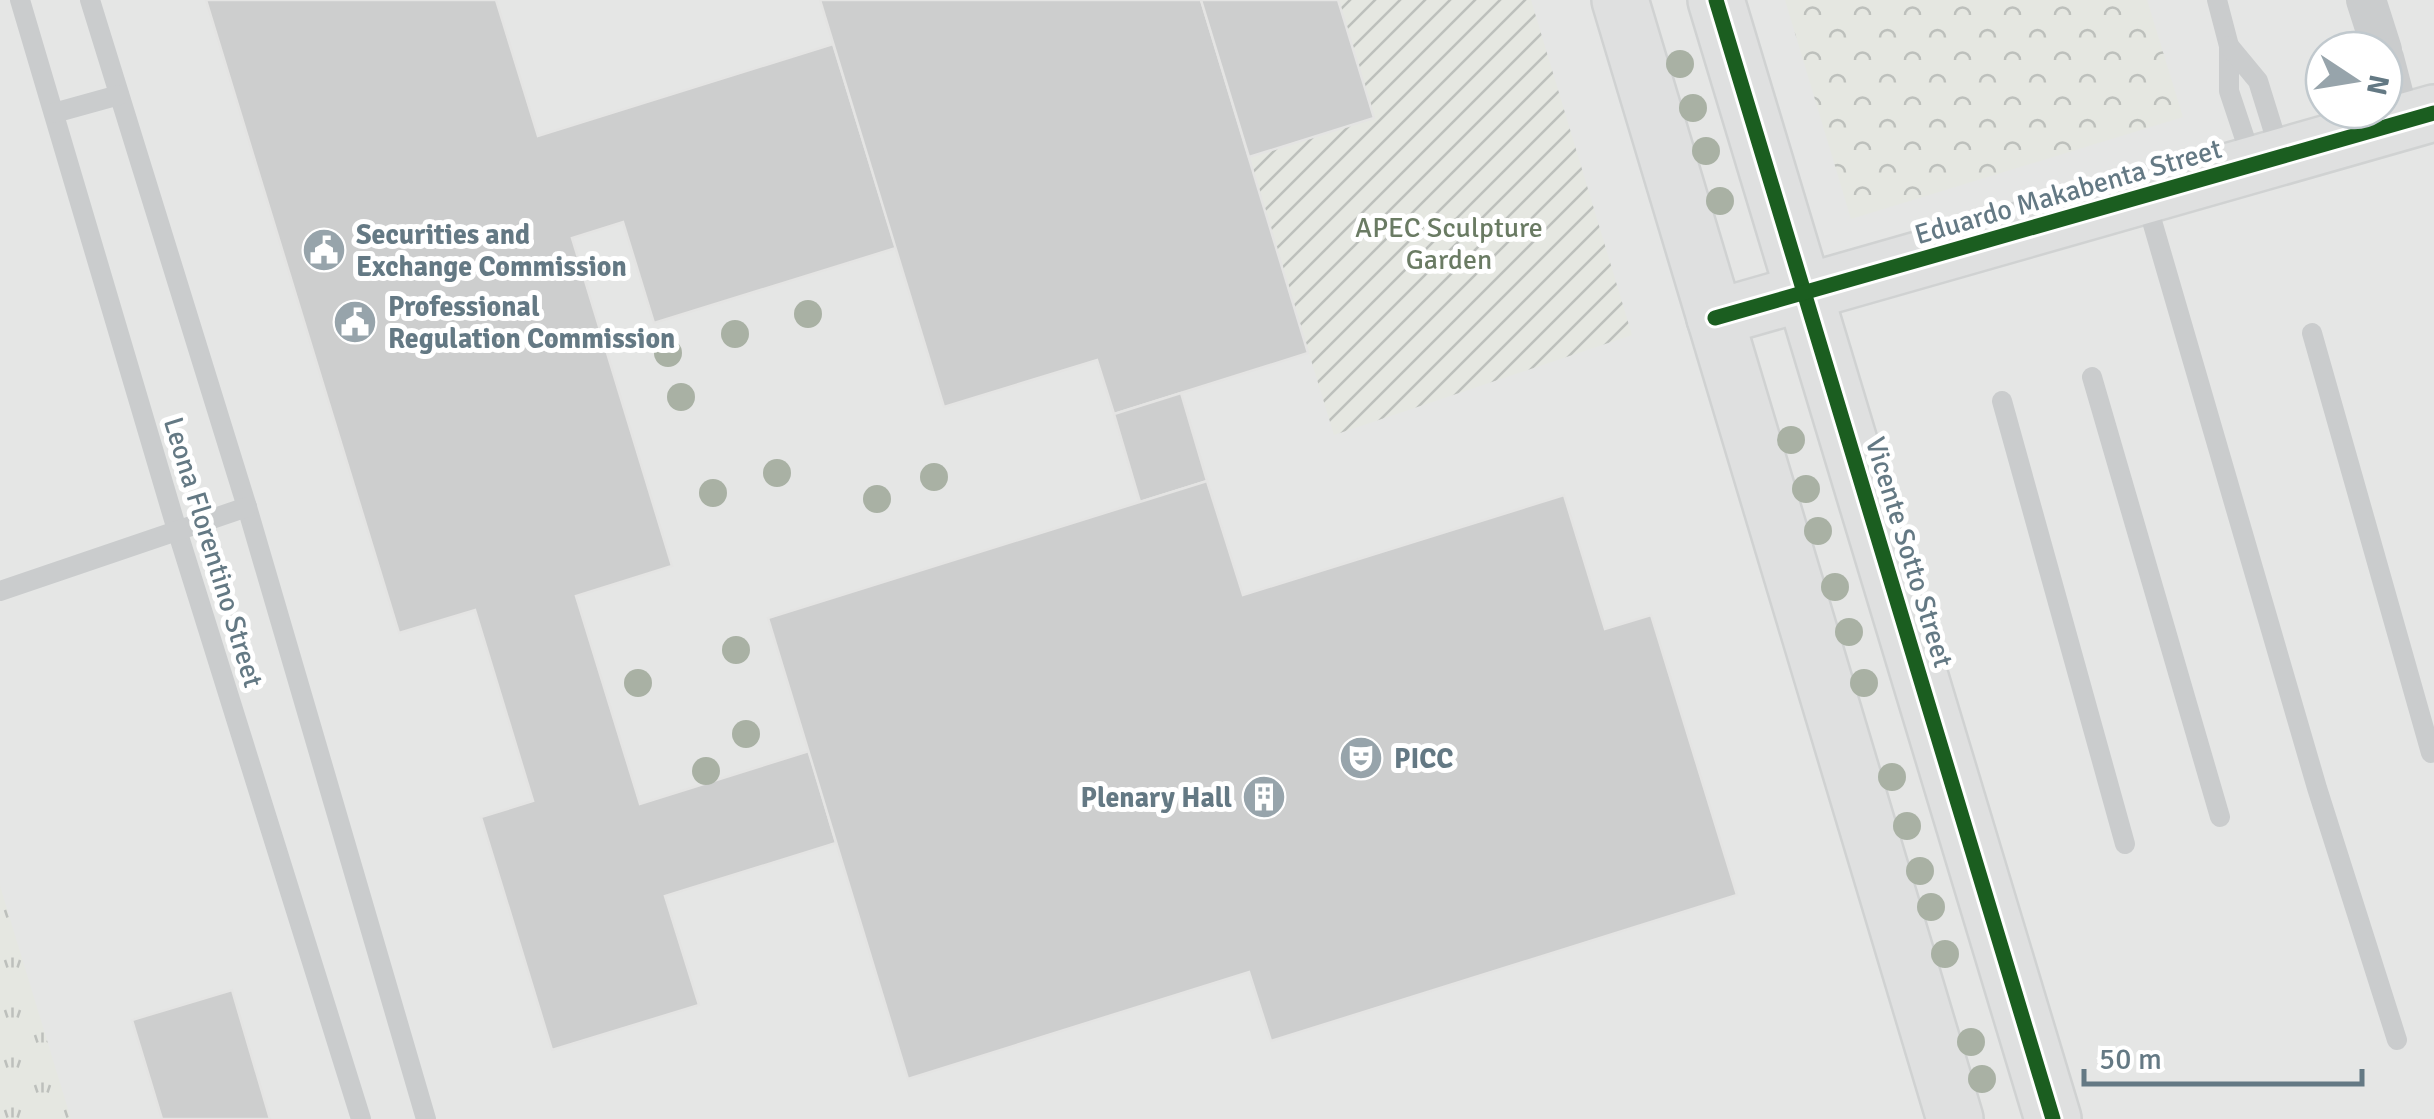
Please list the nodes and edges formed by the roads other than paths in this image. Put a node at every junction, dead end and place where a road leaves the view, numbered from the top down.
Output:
1 (20, 0) edge
2 (90, 0) edge
3 (1620, 0) edge
4 (1716, 0) edge
5 (2217, 0) edge
6 (2366, 0) edge
7 (2376, 30) edge
8 (2230, 46) junction
9 (2404, 93) edge
10 (119, 95) junction
11 (54, 113) junction
12 (2418, 118) edge
13 (2267, 160) junction
14 (2144, 195) junction
15 (1806, 292) junction
16 (1715, 318) junction
17 (2312, 333) dead end
18 (2092, 377) dead end
19 (2002, 401) dead end
20 (246, 507) junction
21 (177, 530) junction
22 (0, 592) edge
23 (2431, 753) dead end
24 (2220, 817) dead end
25 (2125, 844) dead end
26 (2398, 1040) dead end
27 (361, 1119) edge
28 (426, 1119) edge
29 (1955, 1119) edge
30 (2054, 1119) edge

1 - 11 lane, Leona Florentino Street
2 - 10 lane, Leona Florentino Street
3 - 16 street
4 - 15 street, Vicente Sotto Street
5 - 8 lane
6 - 7 street
8 - 13 lane
8 - 13 lane
9 - 12 street
10 - 11 lane
10 - 20 lane, Leona Florentino Street
11 - 21 lane, Leona Florentino Street
12 - 13 street, Eduardo Makabenta Street
13 - 14 street, Eduardo Makabenta Street
14 - 15 street, Eduardo Makabenta Street
14 - 26 lane
15 - 16 street, Eduardo Makabenta Street
15 - 30 street, Vicente Sotto Street
16 - 29 street
17 - 23 lane
18 - 24 lane
19 - 25 lane
20 - 21 lane
20 - 28 lane, Leona Florentino Street
21 - 22 lane
21 - 27 lane, Leona Florentino Street

